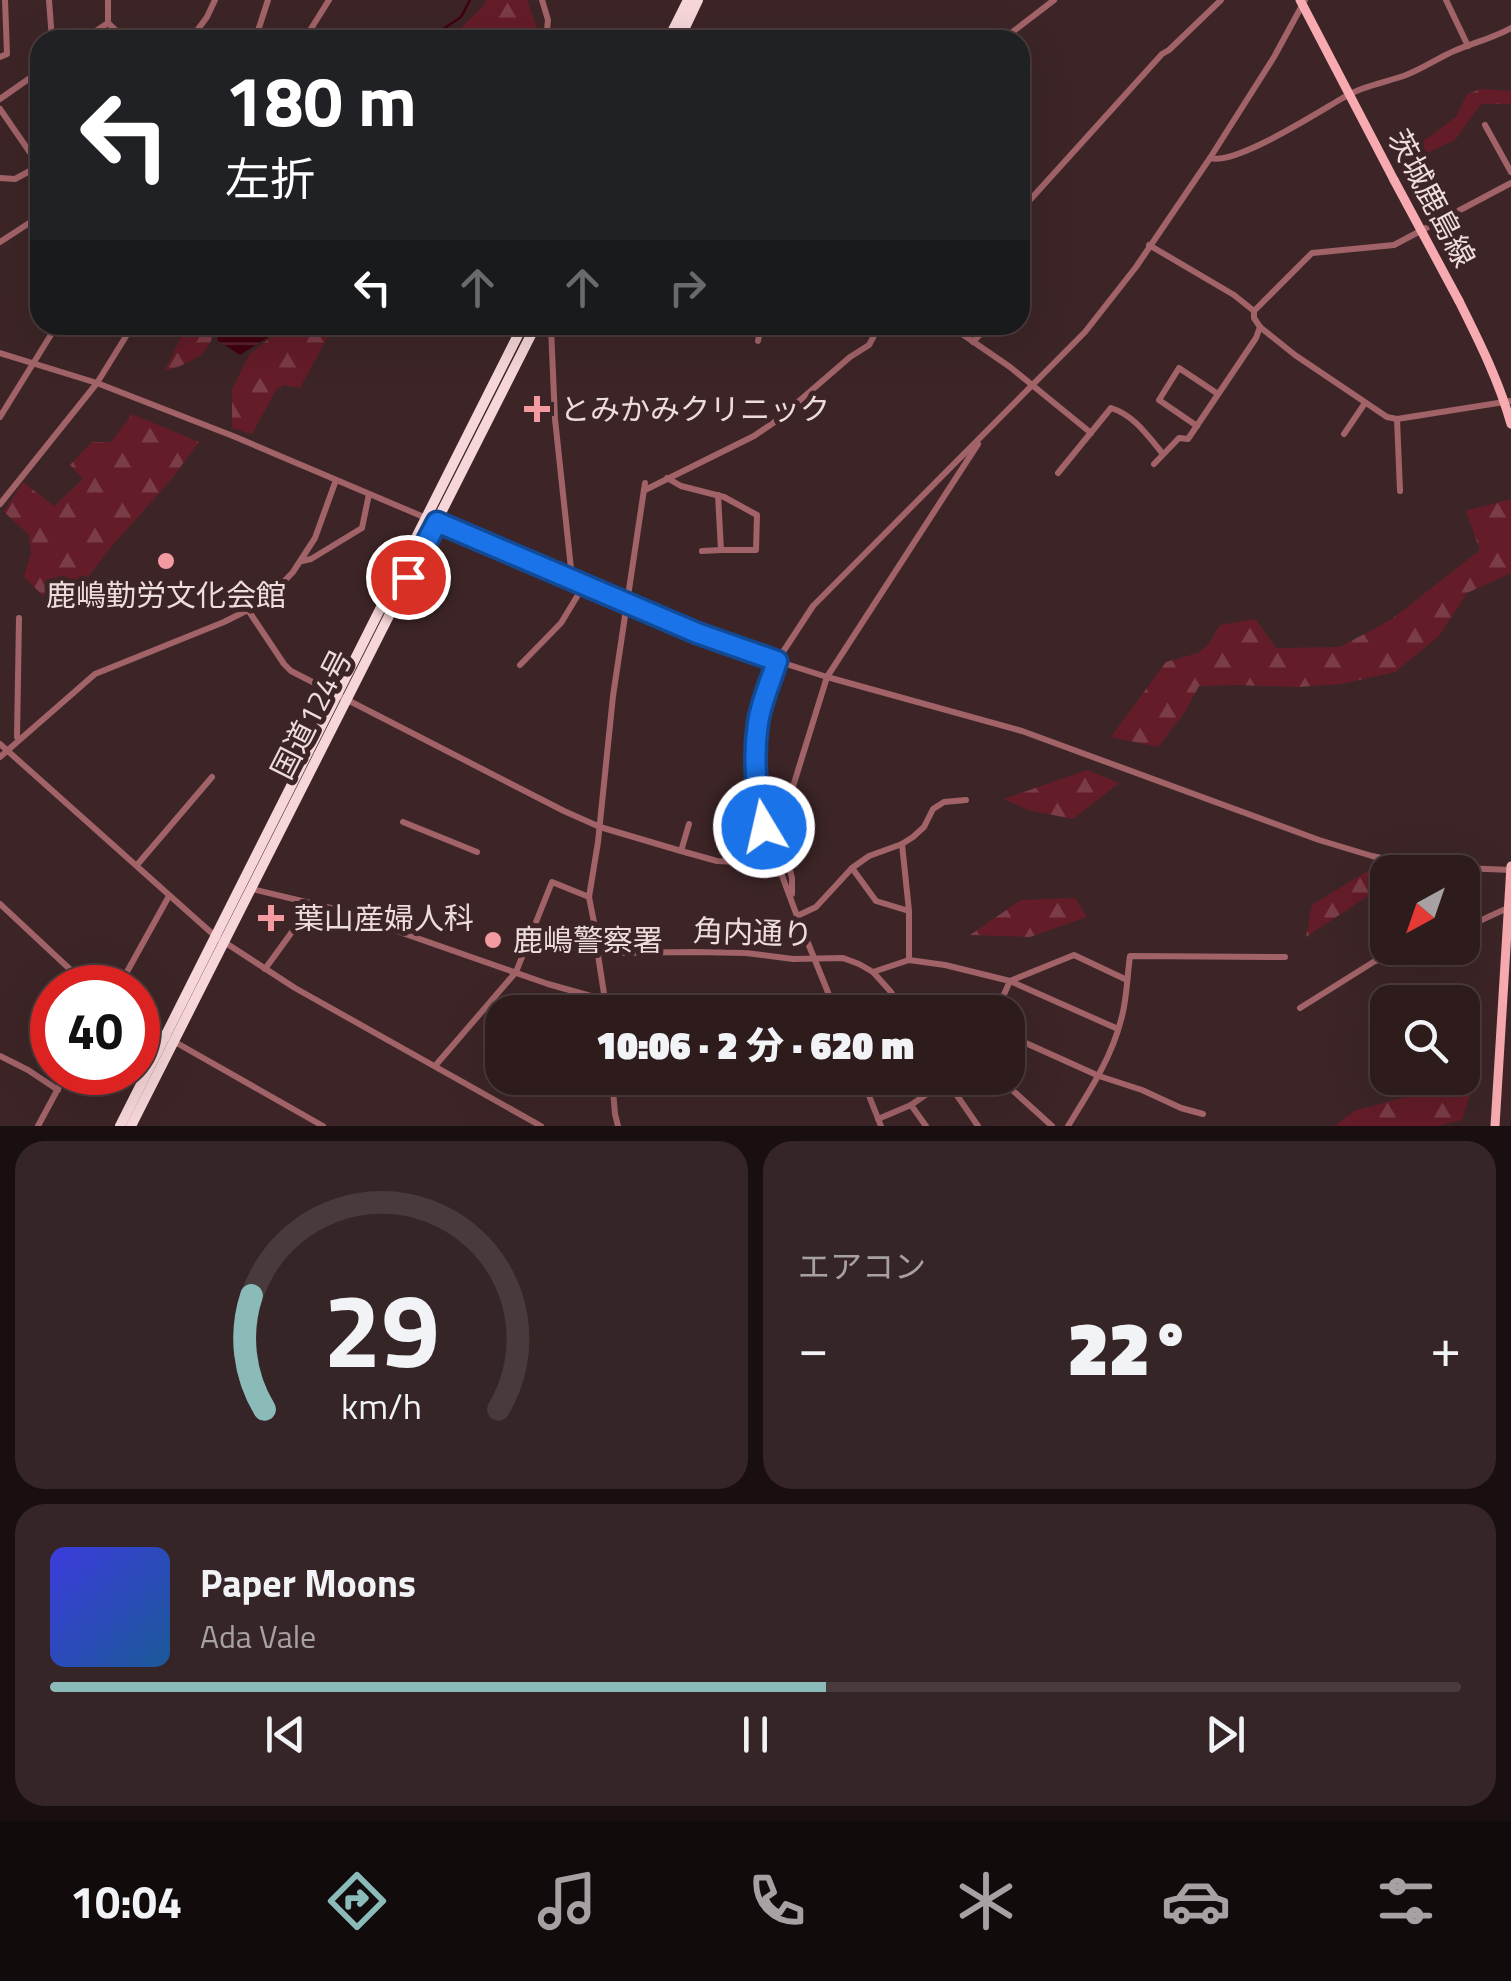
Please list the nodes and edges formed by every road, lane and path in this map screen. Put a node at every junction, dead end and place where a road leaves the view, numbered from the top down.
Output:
1 (5, 0) edge
2 (50, 0) edge
3 (108, 0) edge
4 (216, 0) edge
5 (268, 0) edge
6 (330, 0) edge
7 (542, 0) edge
8 (688, 0) edge
9 (698, 0) edge
10 (1054, 0) edge
11 (1222, 0) edge
12 (1446, 0) edge
13 (1303, 2) edge
14 (108, 24) junction
15 (1511, 28) edge
16 (52, 30) edge
17 (98, 30) edge
18 (115, 30) edge
19 (198, 30) edge
20 (261, 30) edge
21 (310, 30) edge
22 (547, 30) edge
23 (673, 30) edge
24 (683, 30) edge
25 (1015, 30) edge
26 (1468, 46) junction
27 (0, 57) edge
28 (30, 79) edge
29 (1348, 94) junction
30 (0, 99) edge
31 (0, 109) edge
32 (1485, 125) dead end
33 (30, 152) edge
34 (1210, 158) junction
35 (30, 172) edge
36 (1511, 172) edge
37 (0, 178) edge
38 (1511, 183) edge
39 (1030, 200) edge
40 (30, 222) edge
41 (0, 242) edge
42 (1150, 245) junction
43 (1254, 311) junction
44 (1260, 327) junction
45 (51, 335) edge
46 (127, 335) edge
47 (518, 335) edge
48 (531, 335) edge
49 (551, 335) edge
50 (759, 335) edge
51 (874, 335) edge
52 (964, 335) edge
53 (980, 335) edge
54 (758, 341) dead end
55 (974, 342) junction
56 (0, 353) edge
57 (33, 362) junction
58 (97, 384) junction
59 (1034, 385) junction
60 (1218, 394) junction
61 (1508, 402) edge
62 (1365, 403) junction
63 (4, 404) edge
64 (0, 416) edge
65 (1397, 419) junction
66 (1511, 424) edge
67 (1197, 426) junction
68 (1091, 433) junction
69 (1344, 434) dead end
70 (981, 439) junction
71 (1163, 454) junction
72 (1154, 464) dead end
73 (1058, 473) dead end
74 (667, 478) junction
75 (336, 480) junction
76 (1400, 491) dead end
77 (369, 494) junction
78 (718, 495) junction
79 (0, 504) edge
80 (431, 519) junction
81 (721, 550) junction
82 (702, 551) dead end
83 (301, 561) junction
84 (572, 580) junction
85 (584, 584) junction
86 (628, 604) junction
87 (248, 610) junction
88 (19, 618) dead end
89 (777, 661) junction
90 (520, 666) dead end
91 (827, 677) junction
92 (342, 697) junction
93 (17, 737) dead end
94 (0, 744) edge
95 (8, 752) junction
96 (0, 757) edge
97 (212, 777) dead end
98 (966, 800) dead end
99 (402, 822) dead end
100 (688, 824) dead end
101 (600, 827) junction
102 (902, 844) junction
103 (680, 851) junction
104 (477, 852) dead end
105 (778, 864) junction
106 (136, 865) junction
107 (852, 868) junction
108 (1511, 868) edge
109 (252, 890) junction
110 (170, 896) junction
111 (588, 897) junction
112 (791, 900) junction
113 (312, 903) junction
114 (0, 904) edge
115 (1510, 906) edge
116 (909, 911) junction
117 (797, 916) junction
118 (1480, 920) edge
119 (220, 940) junction
120 (600, 953) junction
121 (1286, 956) dead end
122 (815, 958) junction
123 (910, 960) junction
124 (65, 965) edge
125 (131, 965) edge
126 (1370, 965) edge
127 (265, 970) junction
128 (516, 972) junction
129 (873, 972) junction
130 (1127, 980) junction
131 (1010, 982) junction
132 (590, 995) edge
133 (605, 995) edge
134 (829, 995) edge
135 (893, 995) edge
136 (1004, 995) edge
137 (1300, 1008) dead end
138 (1118, 1030) junction
139 (160, 1034) edge
140 (169, 1039) junction
141 (1025, 1043) edge
142 (0, 1056) edge
143 (435, 1066) junction
144 (30, 1071) edge
145 (1099, 1076) junction
146 (55, 1095) edge
147 (613, 1095) edge
148 (869, 1095) edge
149 (924, 1095) edge
150 (958, 1095) edge
151 (1018, 1095) edge
152 (911, 1105) junction
153 (1202, 1114) dead end
154 (880, 1122) edge
155 (38, 1126) edge
156 (120, 1126) edge
157 (131, 1126) edge
158 (323, 1126) edge
159 (541, 1126) edge
160 (618, 1126) edge
161 (926, 1126) edge
162 (978, 1126) edge
163 (1052, 1126) edge
164 (1068, 1126) edge
165 (1495, 1126) edge

1 - 27 street
2 - 16 street
3 - 14 street
4 - 19 street
5 - 20 street
6 - 21 street
7 - 22 street
8 - 23 highway
9 - 24 highway
10 - 25 street
11 - 39 street
12 - 26 street
13 - 29 main road, 茨城鹿島線
13 - 34 street
14 - 17 street
14 - 18 street
15 - 26 street
26 - 29 street
28 - 30 street
29 - 34 street
29 - 61 main road, 茨城鹿島線, bridge
31 - 33 street
32 - 36 street
34 - 42 street
35 - 37 street
38 - 43 street
40 - 41 street
42 - 43 street
42 - 59 street
43 - 44 street
44 - 60 street
44 - 62 street
45 - 57 street
46 - 58 street
47 - 80 highway, 国道124号
48 - 80 highway, 国道124号
49 - 84 street
50 - 54 street
51 - 74 street
52 - 55 street
53 - 55 street
55 - 59 street
56 - 57 street
57 - 58 street
57 - 63 street
58 - 75 street
58 - 79 street
59 - 68 street
59 - 70 street
60 - 67 street
60 - 67 street
61 - 65 street
61 - 66 main road, 茨城鹿島線
62 - 65 street
62 - 69 street
63 - 64 street
65 - 76 street
67 - 71 street
68 - 71 street
68 - 73 street
70 - 89 street
70 - 91 street
71 - 72 street
74 - 78 street
74 - 86 street
75 - 77 street
75 - 83 street
77 - 80 street
77 - 83 street
78 - 81 street
78 - 81 street
80 - 84 street
80 - 92 highway, 国道124号
81 - 82 street
83 - 87 street
84 - 85 street
85 - 86 street
85 - 90 street
86 - 89 street
86 - 101 street
87 - 92 street
87 - 95 street
88 - 93 street
89 - 91 street
89 - 105 street
91 - 108 street
91 - 112 street
92 - 101 street
92 - 109 highway, 国道124号
92 - 119 highway, 国道124号
94 - 95 street
95 - 96 street
95 - 106 street
97 - 106 street
98 - 102 street
99 - 104 street
100 - 103 street
101 - 103 street
101 - 111 street
102 - 107 street
102 - 116 street
103 - 105 street
105 - 112 street
106 - 110 street
107 - 116 street
107 - 117 street
108 - 115 main road
109 - 113 street
109 - 119 highway, 国道124号
110 - 119 street
110 - 125 street
111 - 120 street
111 - 128 street
112 - 117 street
113 - 127 street
113 - 128 street
114 - 124 street
115 - 118 street
115 - 165 main road
116 - 123 street
117 - 122 street
119 - 127 street
119 - 140 highway, 国道124号
120 - 122 street, 角内通り
120 - 133 street
121 - 130 street
122 - 129 street, 角内通り
122 - 134 street
123 - 129 street
123 - 131 street
126 - 137 street
127 - 143 street
128 - 132 street
128 - 143 street
129 - 135 street
130 - 131 street
130 - 138 street
131 - 136 street
131 - 138 street
138 - 145 street
139 - 140 street
140 - 156 highway, 国道124号
140 - 157 highway, 国道124号
140 - 158 street
141 - 145 street
142 - 144 street
143 - 159 street
145 - 153 street
145 - 164 street
146 - 155 street
147 - 160 street
148 - 154 street
149 - 152 street
150 - 162 street
151 - 163 street
152 - 154 street
152 - 161 street

